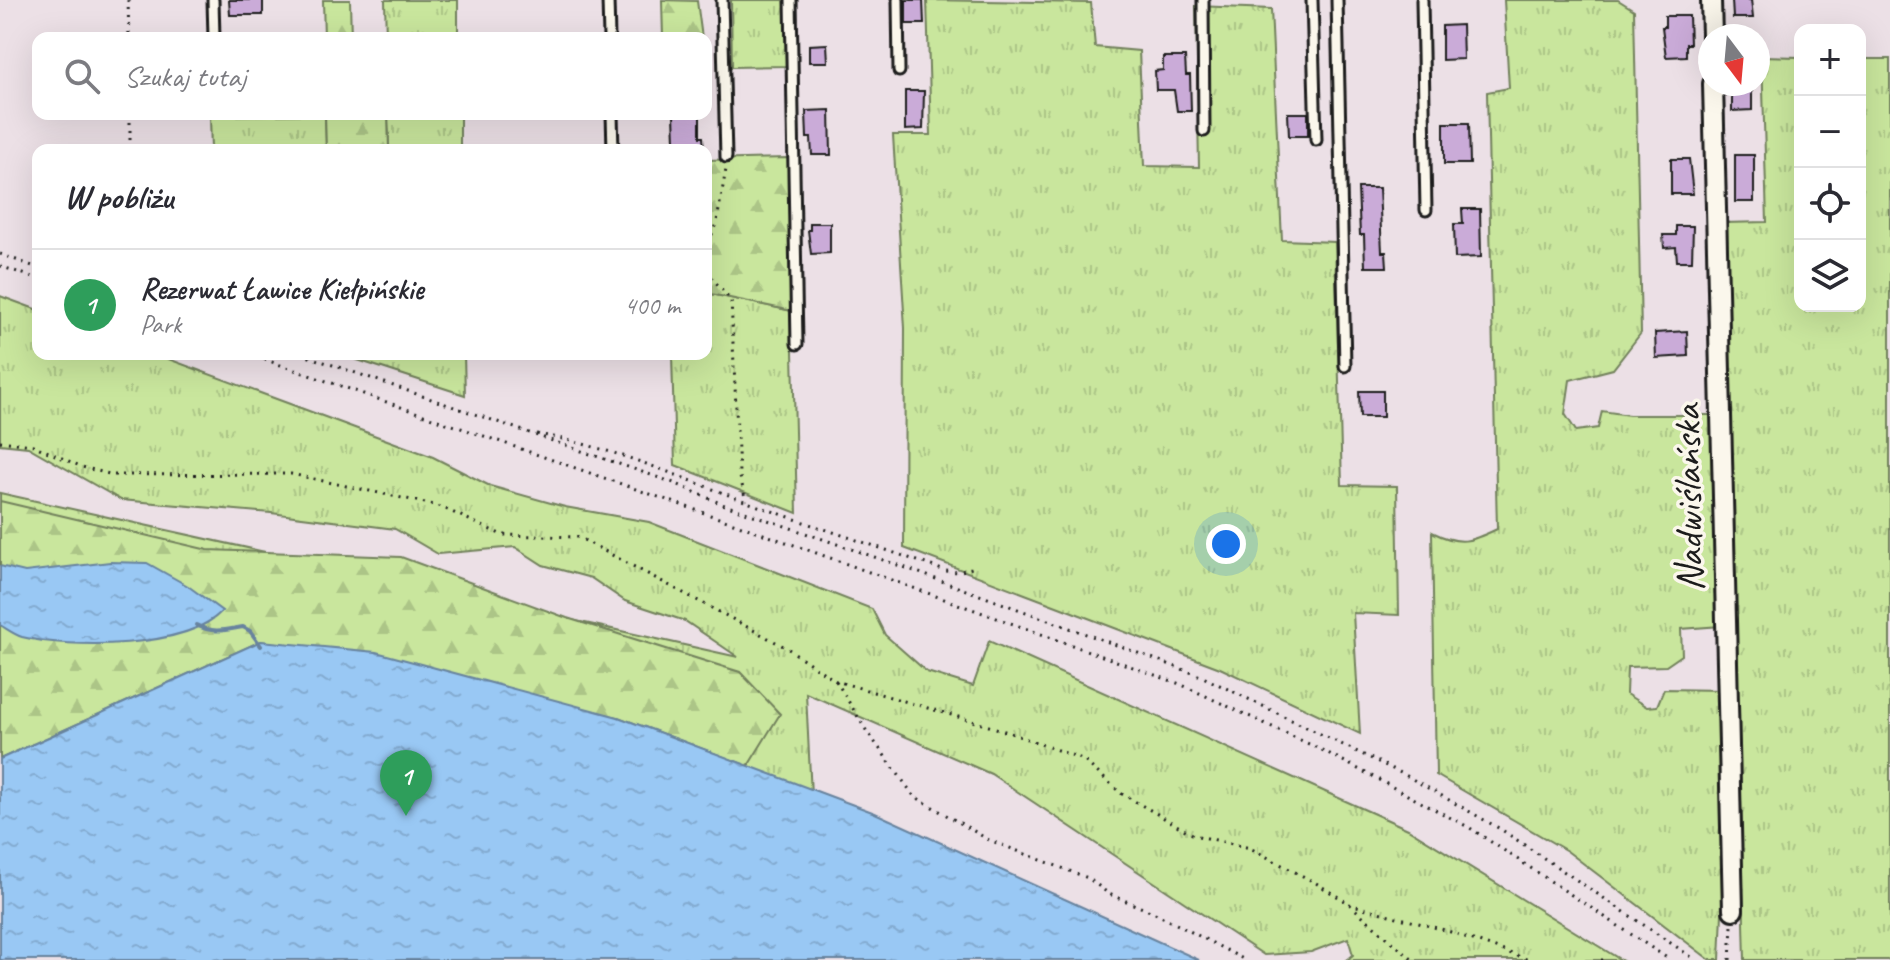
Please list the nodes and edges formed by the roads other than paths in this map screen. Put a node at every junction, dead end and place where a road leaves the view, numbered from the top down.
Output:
1 (213, 0) edge
2 (608, 0) edge
3 (722, 0) edge
4 (791, 0) edge
5 (898, 0) edge
6 (1203, 0) edge
7 (1312, 0) edge
8 (1337, 0) edge
9 (1422, 0) edge
10 (1711, 0) edge
11 (1712, 24) edge
12 (214, 32) edge
13 (609, 32) edge
14 (899, 71) dead end
15 (1713, 96) edge
16 (612, 120) edge
17 (1204, 131) dead end
18 (1316, 140) dead end
19 (613, 144) edge
20 (726, 157) road end
21 (1426, 210) dead end
22 (797, 344) dead end
23 (1345, 366) dead end
24 (1733, 910) road end

1 - 12 lane
2 - 13 lane
3 - 20 lane
4 - 22 lane
5 - 14 lane
6 - 17 lane
7 - 18 lane
8 - 23 lane
9 - 21 lane
10 - 11 street
15 - 24 street, Nadwiślańska
16 - 19 lane

